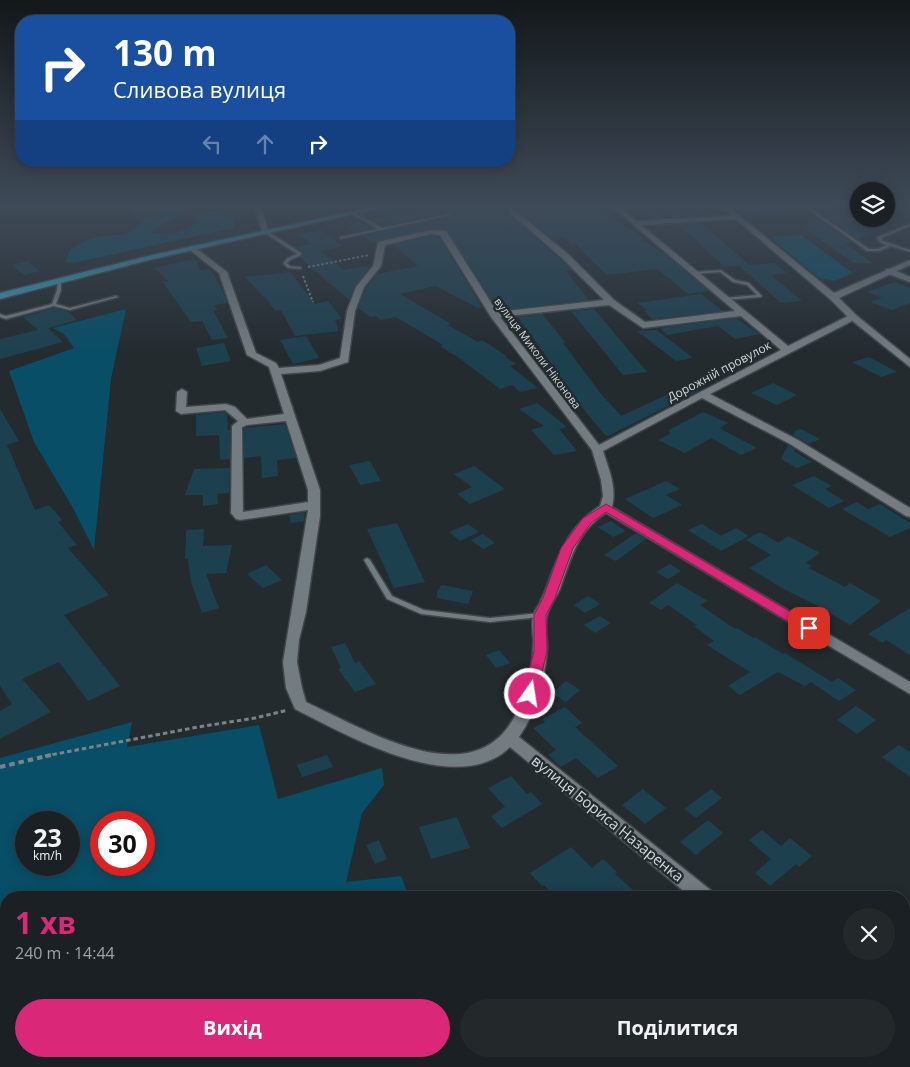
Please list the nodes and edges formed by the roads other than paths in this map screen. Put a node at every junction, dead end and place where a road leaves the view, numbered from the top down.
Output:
1 (165, 255) edge
2 (201, 255) edge
3 (298, 255) edge
4 (379, 255) edge
5 (457, 255) edge
6 (565, 255) edge
7 (673, 255) edge
8 (782, 255) edge
9 (910, 262) edge
10 (300, 268) road end
11 (889, 272) junction
12 (695, 273) junction
13 (59, 280) junction
14 (910, 280) edge
15 (0, 296) edge
16 (116, 296) dead end
17 (833, 297) junction
18 (726, 299) junction
19 (611, 302) junction
20 (54, 305) junction
21 (743, 313) junction
22 (0, 314) edge
23 (494, 315) junction
24 (853, 317) junction
25 (787, 350) junction
26 (910, 364) edge
27 (275, 371) junction
28 (182, 392) dead end
29 (702, 394) junction
30 (290, 417) junction
31 (245, 422) junction
32 (597, 450) junction
33 (315, 505) junction
34 (606, 508) junction
35 (910, 513) edge
36 (368, 560) dead end
37 (540, 615) junction
38 (910, 688) edge
39 (510, 738) junction
40 (697, 891) edge

1 - 13 main road
2 - 27 street
3 - 10 lane
4 - 27 street, вулиця Миколи Ніконова
5 - 23 street, вулиця Миколи Ніконова
6 - 19 street
7 - 12 street
8 - 17 street
9 - 11 street
11 - 14 street
11 - 17 street
12 - 18 street
12 - 18 lane
13 - 15 main road
13 - 20 lane
16 - 20 lane
17 - 24 street
18 - 21 street
19 - 21 street
19 - 23 street
20 - 22 lane
21 - 25 street
23 - 32 street, вулиця Миколи Ніконова
24 - 25 street, Дорожній провулок
24 - 26 street
25 - 29 street, Дорожній провулок
27 - 30 street
28 - 31 street
29 - 32 street, Дорожній провулок
29 - 35 street
30 - 31 street
30 - 33 street
31 - 33 street
32 - 34 street, вулиця Миколи Ніконова
33 - 39 street
34 - 37 street
34 - 38 street
36 - 37 lane
37 - 39 street
39 - 40 street, вулиця Бориса Назаренка

